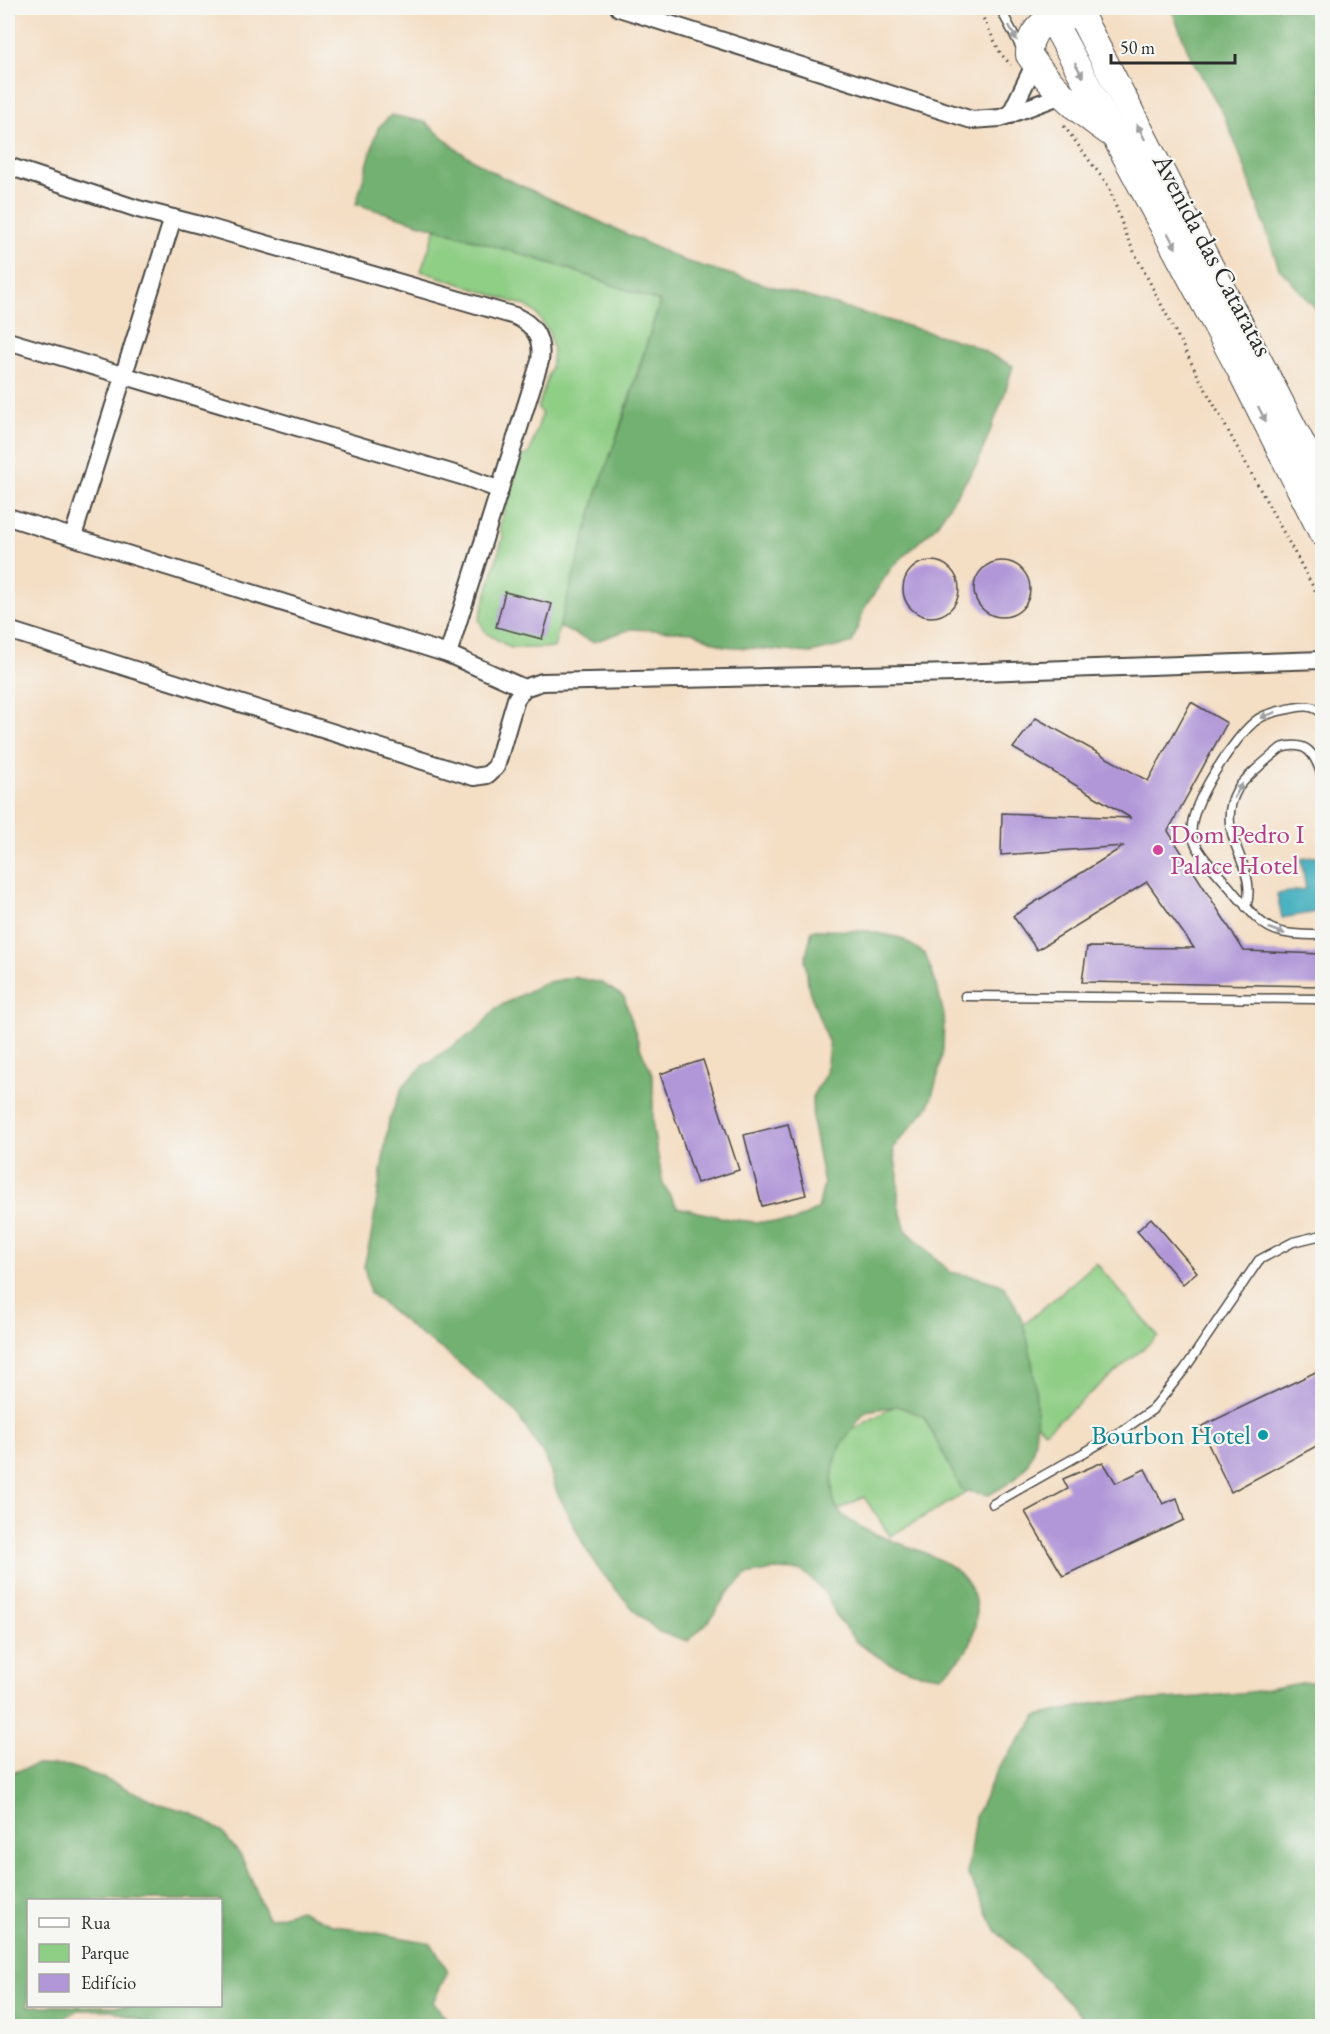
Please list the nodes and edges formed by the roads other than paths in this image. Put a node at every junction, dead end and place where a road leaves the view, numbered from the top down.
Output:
1 (620, 8) edge
2 (1000, 8) edge
3 (1048, 13) edge
4 (1081, 17) edge
5 (1030, 66) junction
6 (1053, 98) junction
7 (1010, 115) junction
8 (1115, 136) junction
9 (8, 166) edge
10 (173, 218) junction
11 (8, 341) edge
12 (123, 377) junction
13 (1323, 483) edge
14 (500, 490) junction
15 (8, 517) edge
16 (1323, 534) edge
17 (73, 536) junction
18 (8, 630) edge
19 (448, 654) junction
20 (1323, 660) edge
21 (524, 688) junction
22 (1318, 705) edge
23 (1323, 713) edge
24 (1323, 776) edge
25 (1246, 907) junction
26 (1323, 935) edge
27 (965, 996) dead end
28 (1323, 999) edge
29 (1323, 1235) edge
30 (993, 1504) dead end

1 - 7 street
2 -> 5 lane
3 - 4 main road
3 - 5 main road
3 -> 8 main road, Avenida das Cataratas
13 -> 4 main road, Avenida das Cataratas
5 - 6 main road
5 - 7 street
6 - 7 street
6 - 8 main road
8 -> 16 main road, Avenida das Cataratas
9 - 10 street
10 - 12 street
10 - 14 street
11 - 12 street
12 - 14 street
12 - 17 street
14 - 19 street
15 - 17 street
17 - 19 street
18 - 21 street
19 - 21 street
20 - 21 street
22 - 23 lane
22 -> 25 lane
25 -> 24 lane
25 -> 26 lane
27 - 28 lane
29 - 30 lane

